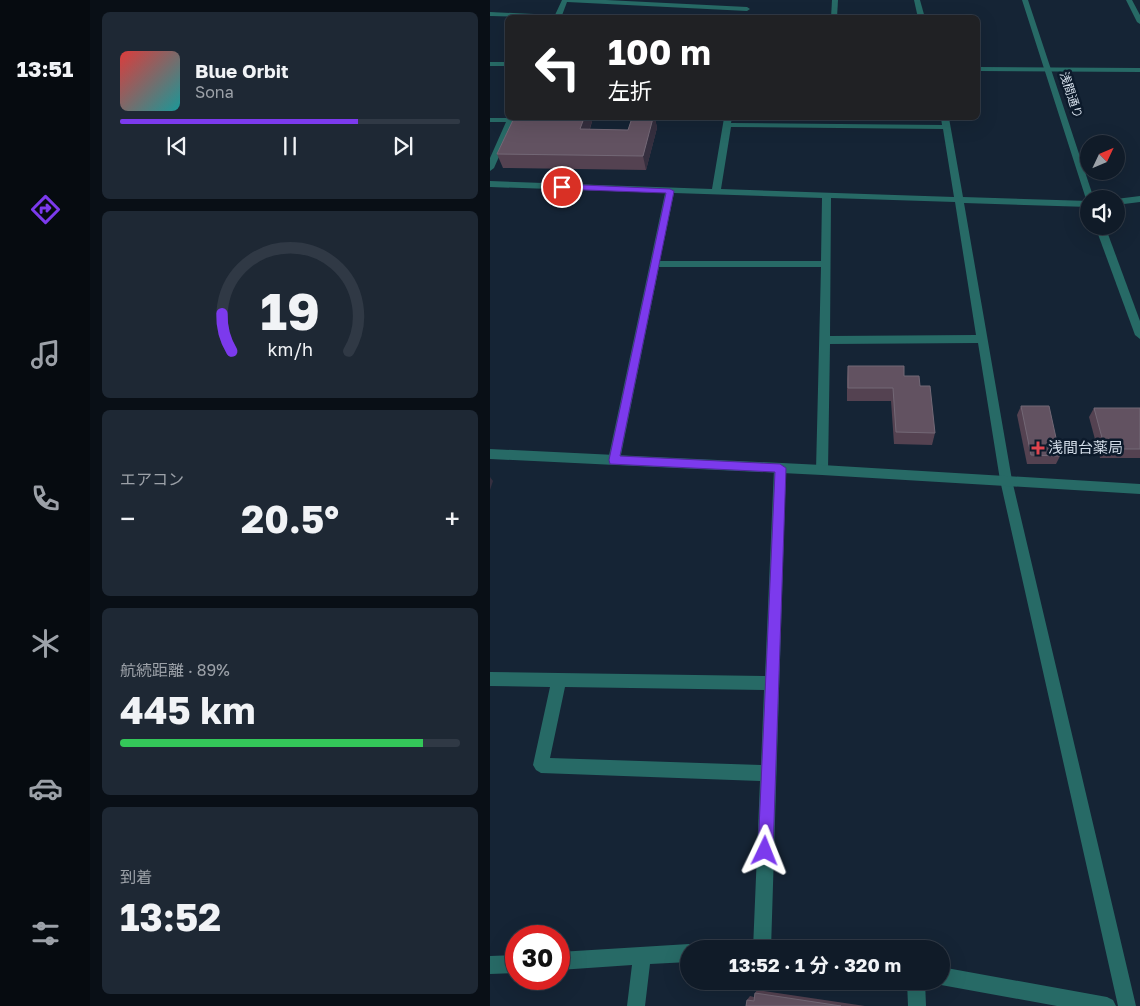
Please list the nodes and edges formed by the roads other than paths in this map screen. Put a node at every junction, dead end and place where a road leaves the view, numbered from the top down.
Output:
1 (749, 0) edge
2 (835, 0) edge
3 (917, 0) edge
4 (1025, 0) edge
5 (1129, 0) edge
6 (747, 9) junction
7 (490, 14) edge
8 (512, 15) edge
9 (558, 15) edge
10 (746, 15) edge
11 (834, 15) edge
12 (921, 15) edge
13 (1140, 22) edge
14 (490, 64) edge
15 (505, 64) edge
16 (980, 69) edge
17 (1049, 69) junction
18 (1140, 70) edge
19 (505, 119) edge
20 (490, 120) edge
21 (511, 120) edge
22 (727, 121) edge
23 (946, 122) edge
24 (490, 168) edge
25 (490, 184) edge
26 (1087, 190) edge
27 (670, 191) junction
28 (716, 191) junction
29 (827, 196) junction
30 (958, 200) junction
31 (1140, 200) edge
32 (1125, 201) edge
33 (1080, 204) edge
34 (1103, 235) edge
35 (655, 264) junction
36 (826, 264) junction
37 (1140, 335) edge
38 (982, 339) junction
39 (825, 340) junction
40 (490, 454) edge
41 (614, 460) junction
42 (780, 468) junction
43 (822, 470) junction
44 (1006, 480) junction
45 (1140, 488) edge
46 (490, 679) edge
47 (559, 680) junction
48 (772, 683) junction
49 (768, 773) junction
50 (762, 940) edge
51 (680, 954) edge
52 (642, 956) junction
53 (570, 960) edge
54 (505, 965) edge
55 (490, 966) edge
56 (950, 978) edge
57 (916, 990) edge
58 (636, 1006) edge
59 (917, 1006) edge
60 (1107, 1006) edge
61 (1127, 1006) edge

1 - 6 street
2 - 11 street
3 - 12 street
4 - 17 street, 浅間通り
5 - 13 street
6 - 9 street
6 - 10 street
7 - 8 street
14 - 15 street
16 - 17 street
17 - 18 street
17 - 26 street, 浅間通り
19 - 20 street
21 - 24 street
22 - 23 street
22 - 28 street
23 - 30 street
25 - 27 street
27 - 28 street
27 - 35 street
28 - 29 street
29 - 30 street
29 - 36 street
30 - 33 street
30 - 38 street
31 - 32 street
34 - 37 street
35 - 36 street
35 - 41 street
36 - 39 street
38 - 39 street
38 - 44 street
39 - 43 street
40 - 41 street
41 - 42 street
42 - 43 street
42 - 48 street
43 - 44 street
44 - 45 street
44 - 61 street
46 - 47 street
47 - 48 street
47 - 49 street
48 - 49 street
49 - 50 street
51 - 52 street
52 - 53 street
52 - 58 street
54 - 55 street
56 - 60 street
57 - 59 street

